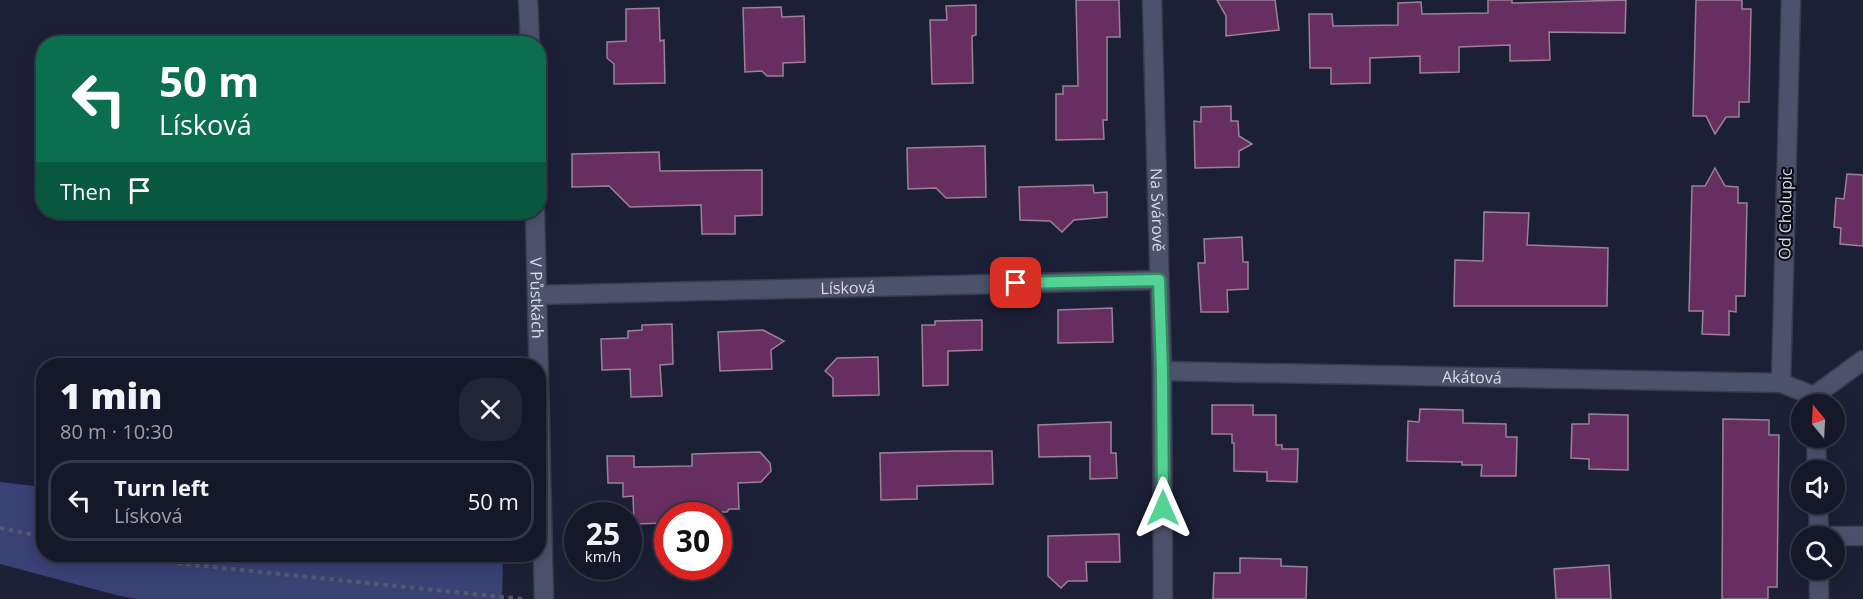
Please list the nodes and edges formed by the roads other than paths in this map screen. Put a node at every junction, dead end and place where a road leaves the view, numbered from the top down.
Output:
1 (528, 0) edge
2 (1152, 0) edge
3 (1791, 0) edge
4 (530, 36) edge
5 (535, 219) edge
6 (1159, 280) junction
7 (538, 295) junction
8 (539, 358) edge
9 (1863, 360) edge
10 (1162, 371) junction
11 (1781, 383) junction
12 (1802, 394) edge
13 (1823, 394) edge
14 (1845, 536) edge
15 (1863, 536) edge
16 (543, 562) edge
17 (1819, 580) edge
18 (544, 599) edge
19 (1163, 599) edge
20 (1819, 599) edge

1 - 4 street
2 - 6 street, Na Svárově
3 - 11 street, Od Cholupic
5 - 7 street, V Půstkách
6 - 7 street, Lísková
6 - 10 street, Na Svárově
7 - 8 street, V Půstkách
9 - 13 street
10 - 11 street, Akátová
10 - 19 street, Na Svárově
11 - 12 street
14 - 15 street
16 - 18 street, V Půstkách
17 - 20 street

